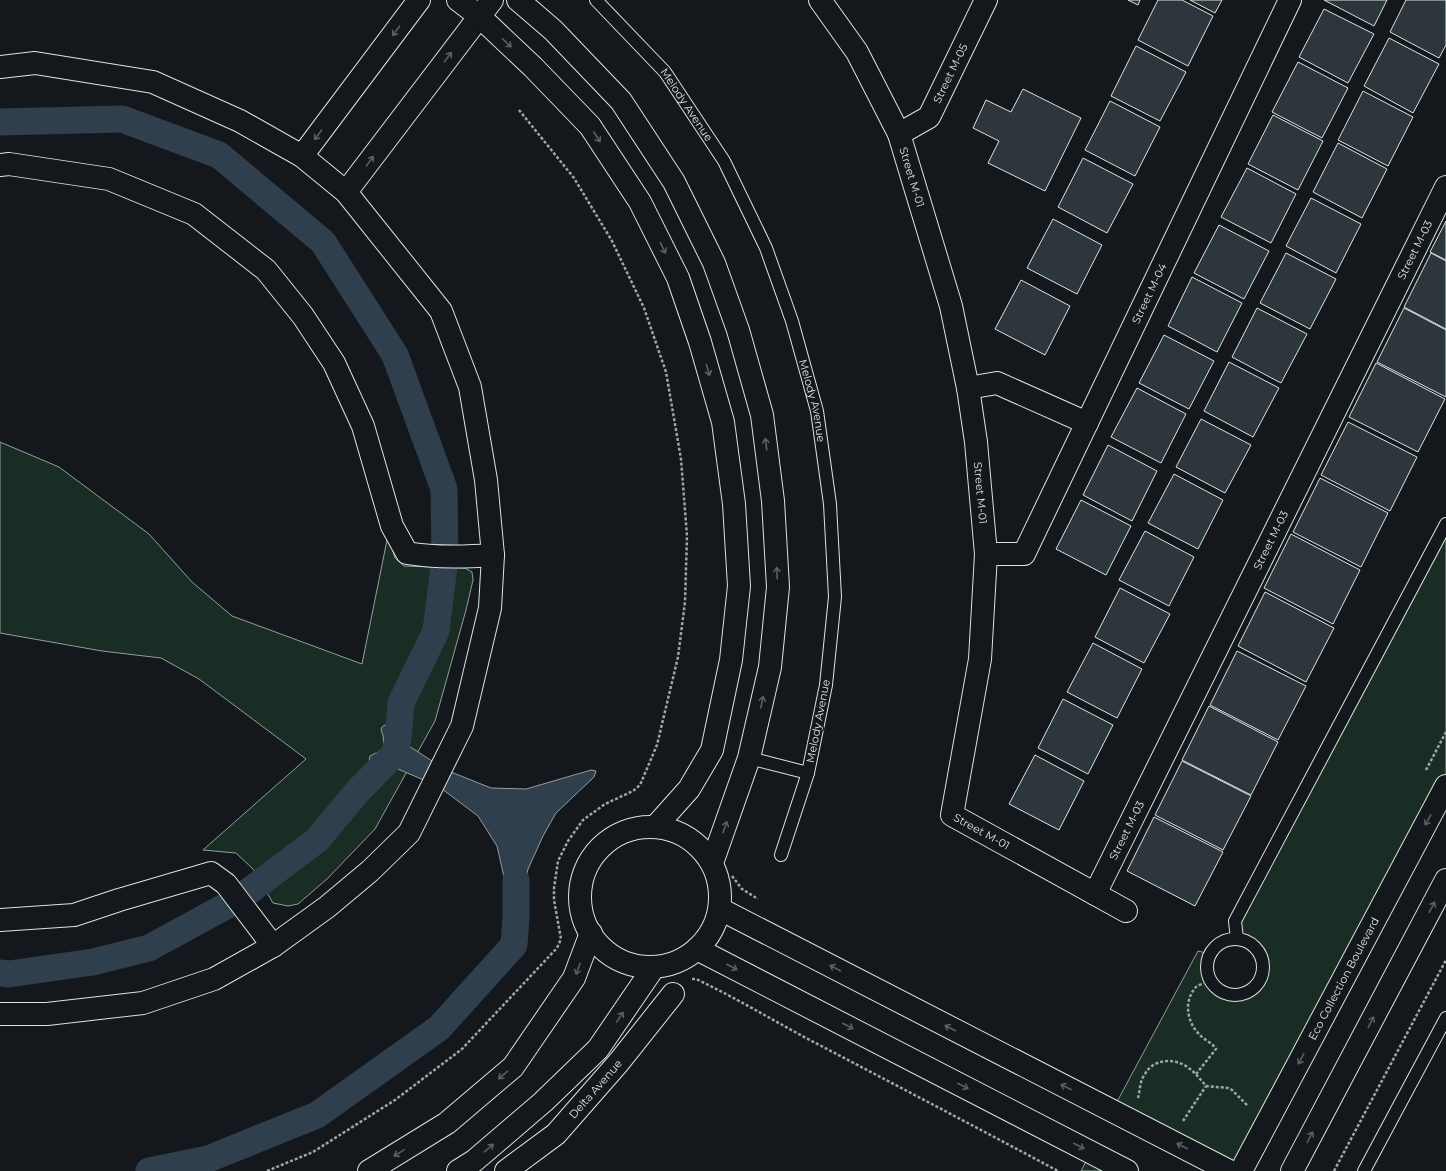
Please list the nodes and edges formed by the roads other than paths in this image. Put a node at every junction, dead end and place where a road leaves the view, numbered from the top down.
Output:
1 (419, 0) edge
2 (458, 0) edge
3 (518, 0) edge
4 (596, 0) edge
5 (820, 0) edge
6 (986, 0) edge
7 (1290, 0) edge
8 (486, 8) edge
9 (0, 67) edge
10 (899, 134) junction
11 (302, 156) junction
12 (0, 165) edge
13 (1446, 187) edge
14 (346, 192) junction
15 (968, 388) junction
16 (1087, 423) junction
17 (1446, 524) edge
18 (986, 554) junction
19 (493, 555) junction
20 (749, 758) junction
21 (808, 773) junction
22 (1446, 786) edge
23 (655, 827) junction
24 (781, 855) dead end
25 (712, 863) junction
26 (1446, 880) edge
27 (1095, 894) junction
28 (720, 909) junction
29 (1126, 911) dead end
30 (0, 920) edge
31 (591, 933) junction
32 (1237, 939) junction
33 (274, 946) junction
34 (697, 949) junction
35 (654, 967) junction
36 (673, 994) dead end
37 (0, 1014) edge
38 (1446, 1018) edge
39 (598, 1049) junction
40 (619, 1062) junction
41 (369, 1171) edge
42 (458, 1171) edge
43 (506, 1171) edge
44 (1127, 1171) edge
45 (1229, 1171) edge
46 (1241, 1171) edge
47 (1292, 1171) edge
48 (1364, 1171) edge

1 -> 11 street
2 - 8 street
20 -> 3 street
4 - 21 lane, Melody Avenue
5 - 10 street, Street M-01
6 - 10 street, Street M-05
7 - 16 street, Street M-04
14 -> 8 street
8 -> 23 street
9 - 11 street
10 - 15 street, Street M-01
11 - 14 street
12 - 19 street
13 - 27 street, Street M-03
14 - 19 street
15 - 16 street
15 - 18 street, Street M-01
16 - 18 street, Street M-04
17 - 32 lane
18 - 27 street, Street M-01
19 - 33 street
20 - 21 lane
25 -> 20 street
21 - 24 lane, Melody Avenue
22 -> 46 street, Eco Collection Boulevard
23 - 25 street
23 - 31 street
25 - 28 street
47 -> 26 street
27 - 29 street, Street M-01
28 - 34 street
45 -> 28 street
30 - 33 street
31 - 35 street
31 -> 41 street
32 - 32 lane
33 - 37 street
34 - 35 street
34 -> 44 street
39 -> 35 street
36 - 40 street, Delta Avenue
38 - 48 lane
39 - 40 lane
42 -> 39 street
40 - 43 street, Delta Avenue

